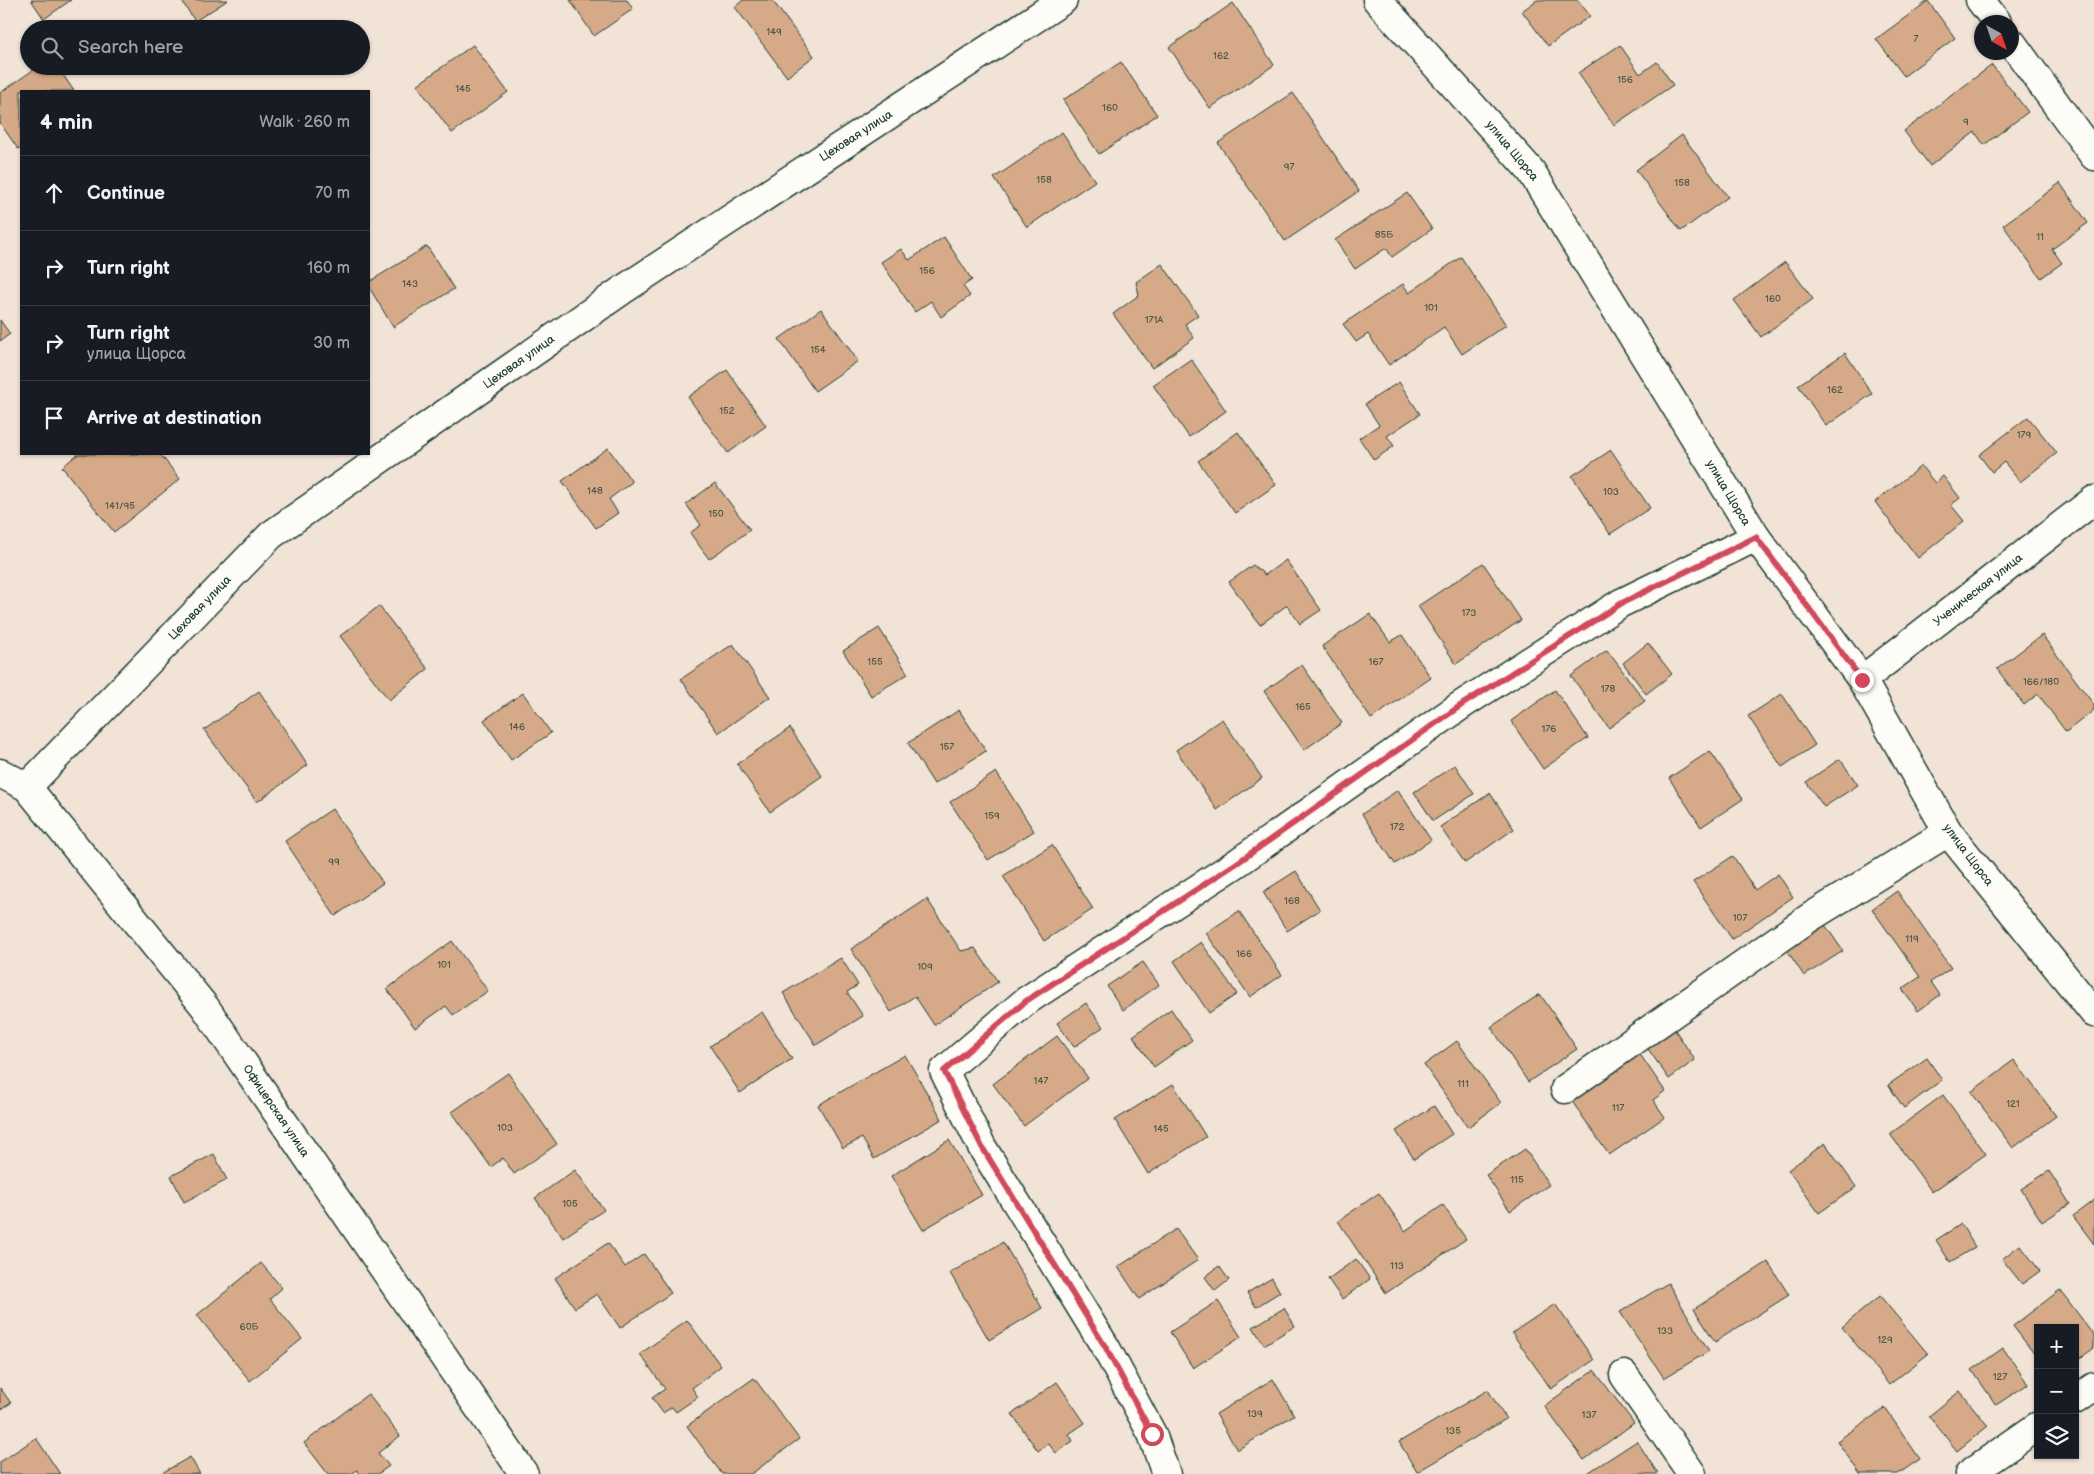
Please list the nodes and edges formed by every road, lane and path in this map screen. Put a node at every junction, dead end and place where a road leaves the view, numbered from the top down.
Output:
1 (1063, 0) edge
2 (1377, 0) edge
3 (1980, 0) edge
4 (1992, 15) edge
5 (2019, 53) edge
6 (2094, 156) edge
7 (2094, 500) edge
8 (1756, 537) junction
9 (1862, 680) junction
10 (0, 773) edge
11 (28, 787) junction
12 (1948, 832) junction
13 (2094, 1014) edge
14 (1565, 1088) dead end
15 (1624, 1374) dead end
16 (2094, 1387) edge
17 (2079, 1397) edge
18 (2034, 1429) edge
19 (524, 1474) edge
20 (1166, 1474) edge
21 (1692, 1474) edge
22 (1969, 1474) edge

1 - 11 street, Цеховая улица
2 - 8 street, улица Щорса
3 - 4 street
5 - 6 street
7 - 9 street, Ученическая улица
8 - 9 street, улица Щорса
8 - 20 street
9 - 12 street, улица Щорса
10 - 11 street, Офицерская улица
11 - 19 street, Офицерская улица
12 - 13 street, улица Щорса
12 - 14 street
15 - 21 street
16 - 17 street
18 - 22 street

